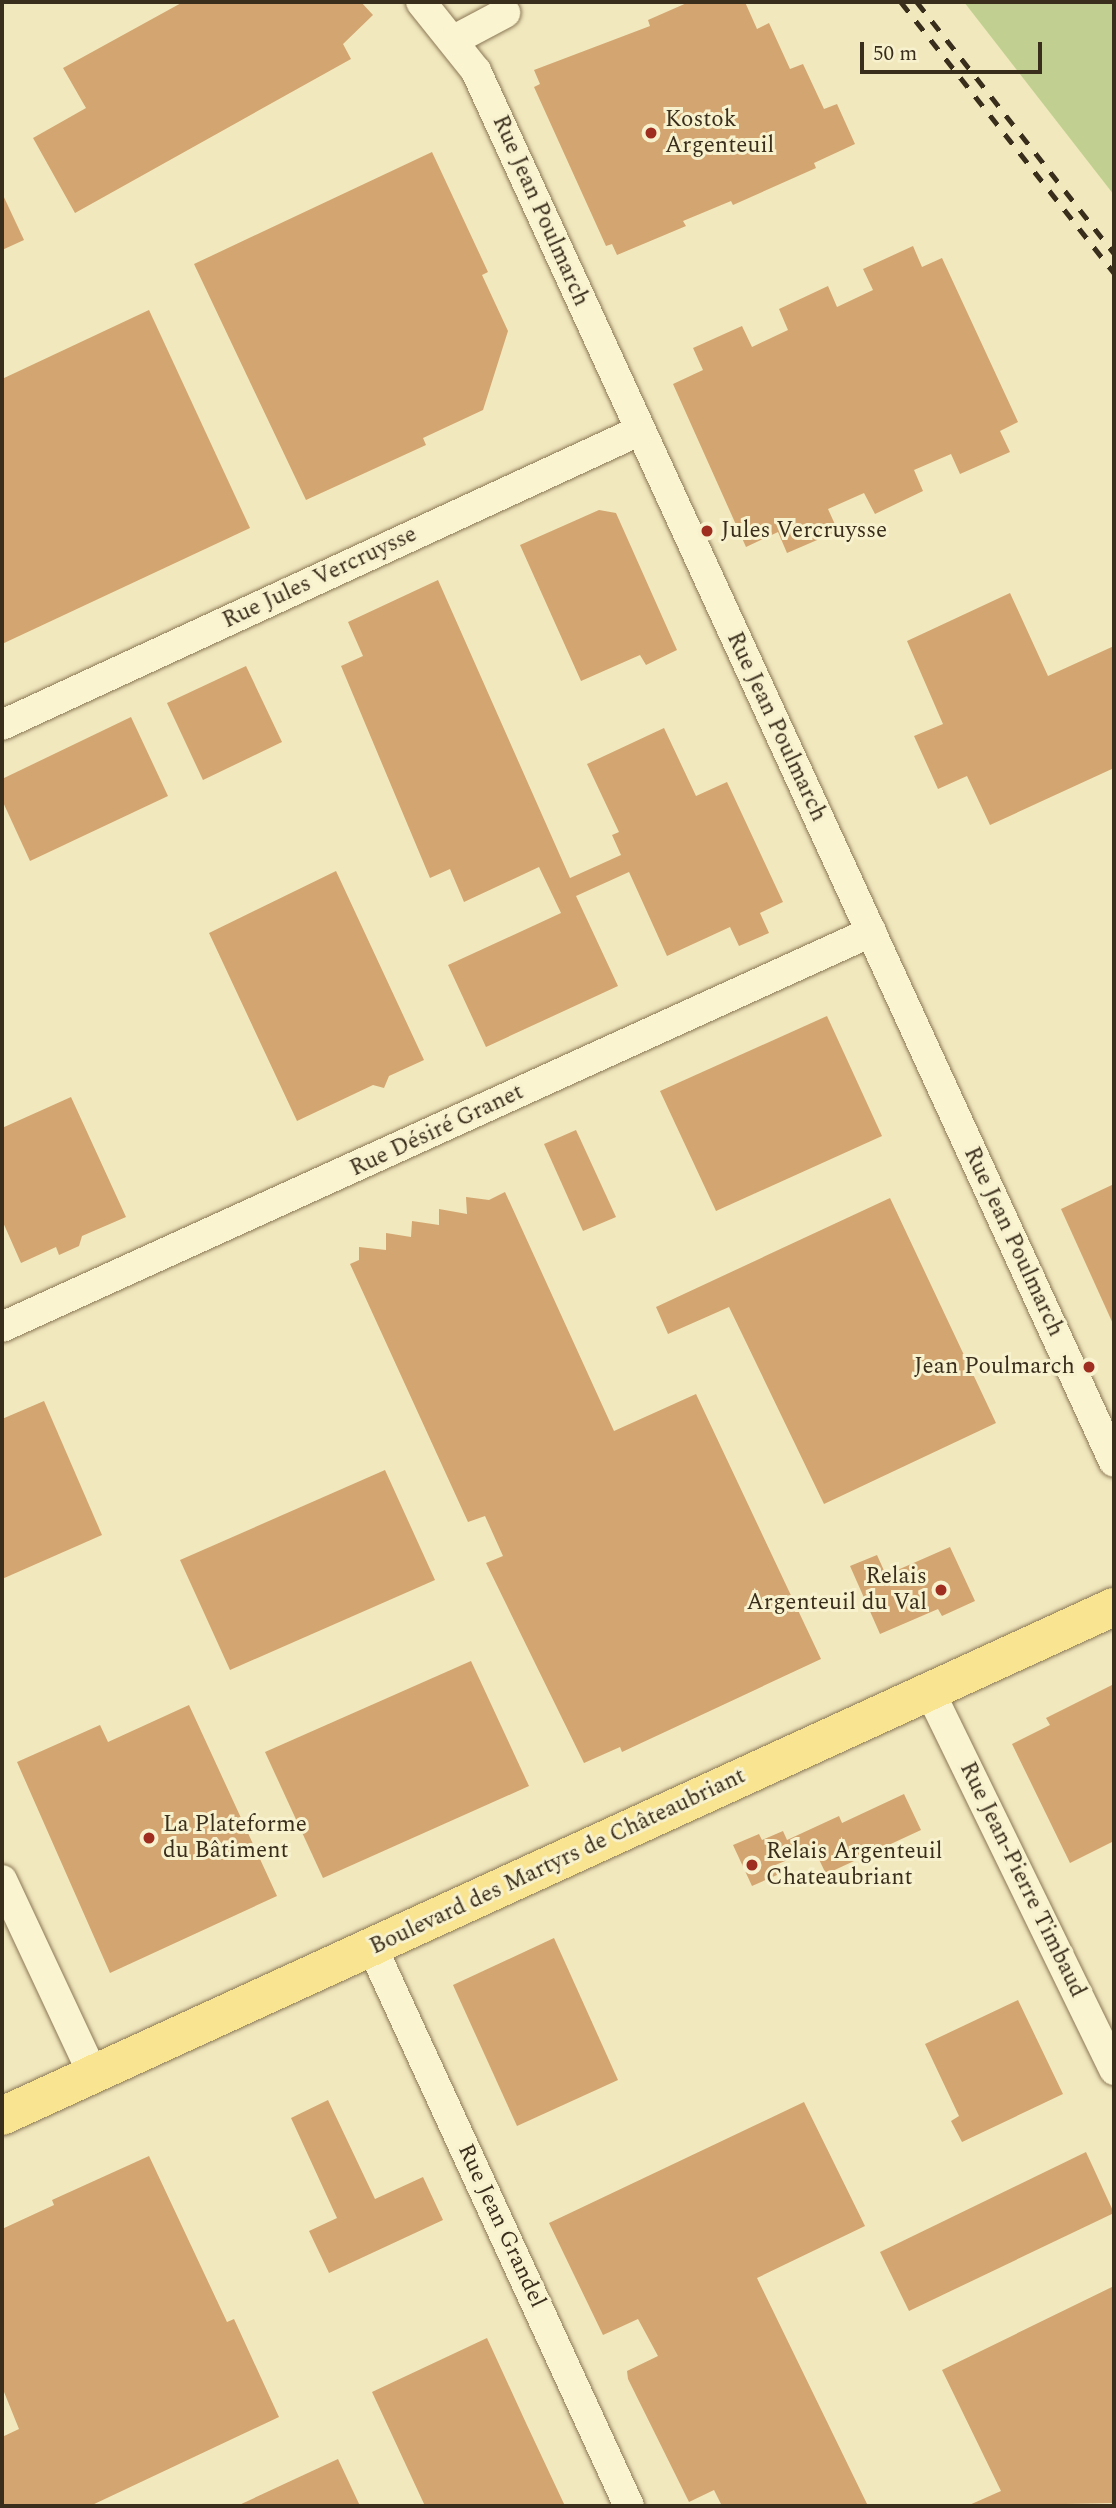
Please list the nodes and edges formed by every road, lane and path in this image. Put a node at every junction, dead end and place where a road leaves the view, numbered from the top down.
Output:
1 (421, 2) edge
2 (505, 13) dead end
3 (454, 40) junction
4 (639, 431) junction
5 (2, 725) edge
6 (870, 932) junction
7 (2, 1327) edge
8 (1114, 1462) edge
9 (1114, 1607) edge
10 (929, 1690) junction
11 (2, 1880) edge
12 (372, 1947) junction
13 (1114, 2070) edge
14 (93, 2074) junction
15 (2, 2116) edge
16 (629, 2506) edge

1 - 3 street, Rue Jean Poulmarch
2 - 3 street
3 - 4 street, Rue Jean Poulmarch
4 - 5 street, Rue Jules Vercruysse
4 - 6 street, Rue Jean Poulmarch
6 - 7 street, Rue Désiré Granet
6 - 8 street, Rue Jean Poulmarch
9 - 10 main road, Boulevard des Martyrs de Châteaubriant
10 - 12 main road, Boulevard des Martyrs de Châteaubriant
10 - 13 street, Rue Jean-Pierre Timbaud
11 - 14 street
12 - 14 main road, Boulevard des Martyrs de Châteaubriant
12 - 16 street, Rue Jean Grandel
14 - 15 main road, Boulevard des Martyrs de Châteaubriant

